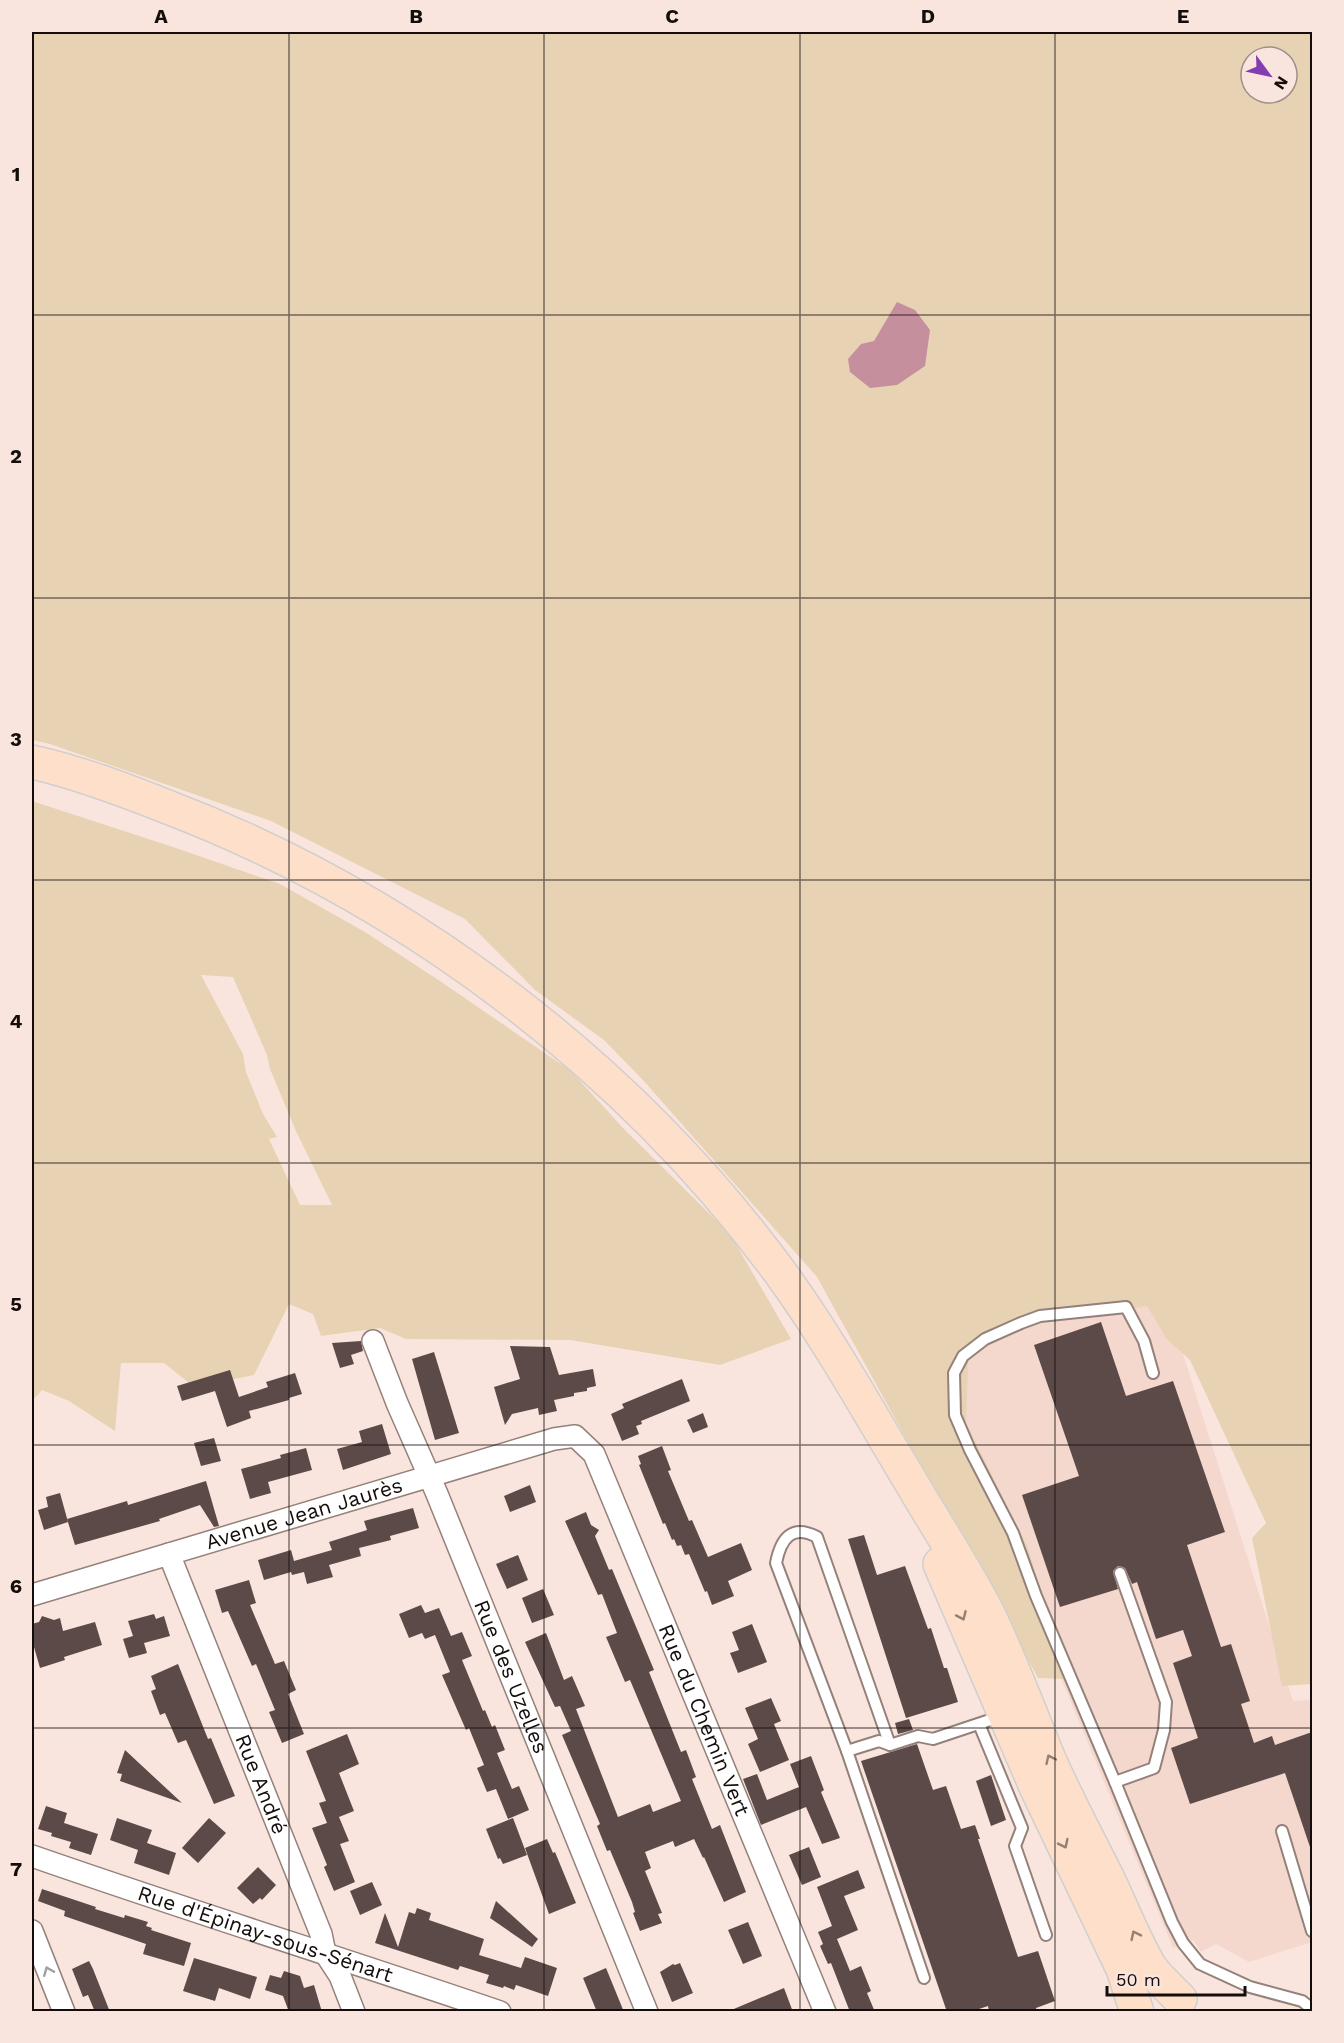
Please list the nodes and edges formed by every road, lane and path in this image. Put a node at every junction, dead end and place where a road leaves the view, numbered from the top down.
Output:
1 (32, 762) edge
2 (373, 1341) dead end
3 (1153, 1373) dead end
4 (575, 1436) joint
5 (900, 1464) junction
6 (430, 1477) junction
7 (169, 1554) junction
8 (1120, 1573) dead end
9 (32, 1595) edge
10 (992, 1719) junction
11 (890, 1745) junction
12 (847, 1751) junction
13 (1115, 1782) junction
14 (1282, 1831) dead end
15 (32, 1856) edge
16 (32, 1931) edge
17 (1312, 1931) edge
18 (1046, 1935) dead end
19 (325, 1953) junction
20 (924, 1978) dead end
21 (1192, 2005) edge
22 (1312, 2009) edge
23 (64, 2012) edge
24 (354, 2012) edge
25 (500, 2012) edge
26 (647, 2012) edge
27 (825, 2012) edge
28 (1137, 2012) edge
29 (1143, 2012) edge

1 - 5 main road
2 - 6 street, Rue des Uzelles
3 - 13 lane
4 - 6 street, Avenue Jean Jaurès
4 - 27 street, Rue du Chemin Vert
5 -> 10 main road
21 -> 5 main road
6 - 7 street, Avenue Jean Jaurès
6 - 26 street, Rue des Uzelles
7 - 9 street, Avenue Jean Jaurès
7 - 19 street, Rue André
8 - 13 lane
10 - 11 lane
10 - 18 lane
10 -> 28 main road
11 - 12 lane
11 - 12 lane
12 - 20 lane
13 - 22 lane
14 - 17 lane
15 - 19 street, Rue d'Épinay-sous-Sénart
23 -> 16 street
19 - 24 street, Rue André
19 - 25 street, Rue d'Épinay-sous-Sénart
21 - 29 main road

